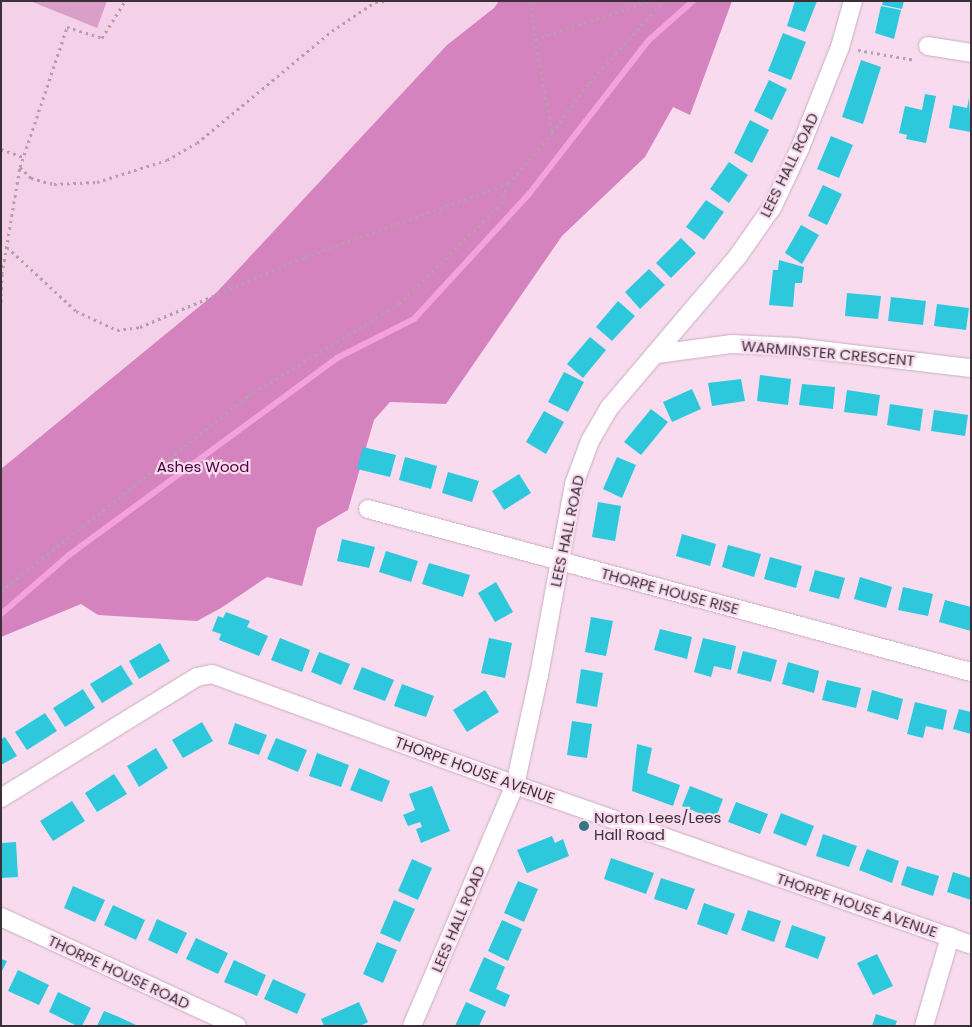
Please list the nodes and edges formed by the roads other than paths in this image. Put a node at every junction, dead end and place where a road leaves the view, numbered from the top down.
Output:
1 (853, 1) edge
2 (928, 46) road end
3 (971, 53) edge
4 (656, 354) junction
5 (971, 368) edge
6 (368, 509) dead end
7 (559, 561) junction
8 (971, 672) edge
9 (515, 785) junction
10 (1, 798) edge
11 (1, 917) edge
12 (950, 938) junction
13 (971, 945) edge
14 (237, 1026) edge
15 (412, 1026) edge
16 (924, 1026) edge

1 - 4 street, LEES HALL ROAD
2 - 3 street
4 - 5 street, WARMINSTER CRESCENT
4 - 7 street, LEES HALL ROAD
6 - 7 street, THORPE HOUSE RISE
7 - 8 street, THORPE HOUSE RISE
7 - 9 street, LEES HALL ROAD
9 - 10 street, THORPE HOUSE AVENUE
9 - 12 street, THORPE HOUSE AVENUE
9 - 15 street, LEES HALL ROAD
11 - 14 street, THORPE HOUSE ROAD
12 - 13 street, THORPE HOUSE AVENUE
12 - 16 street

